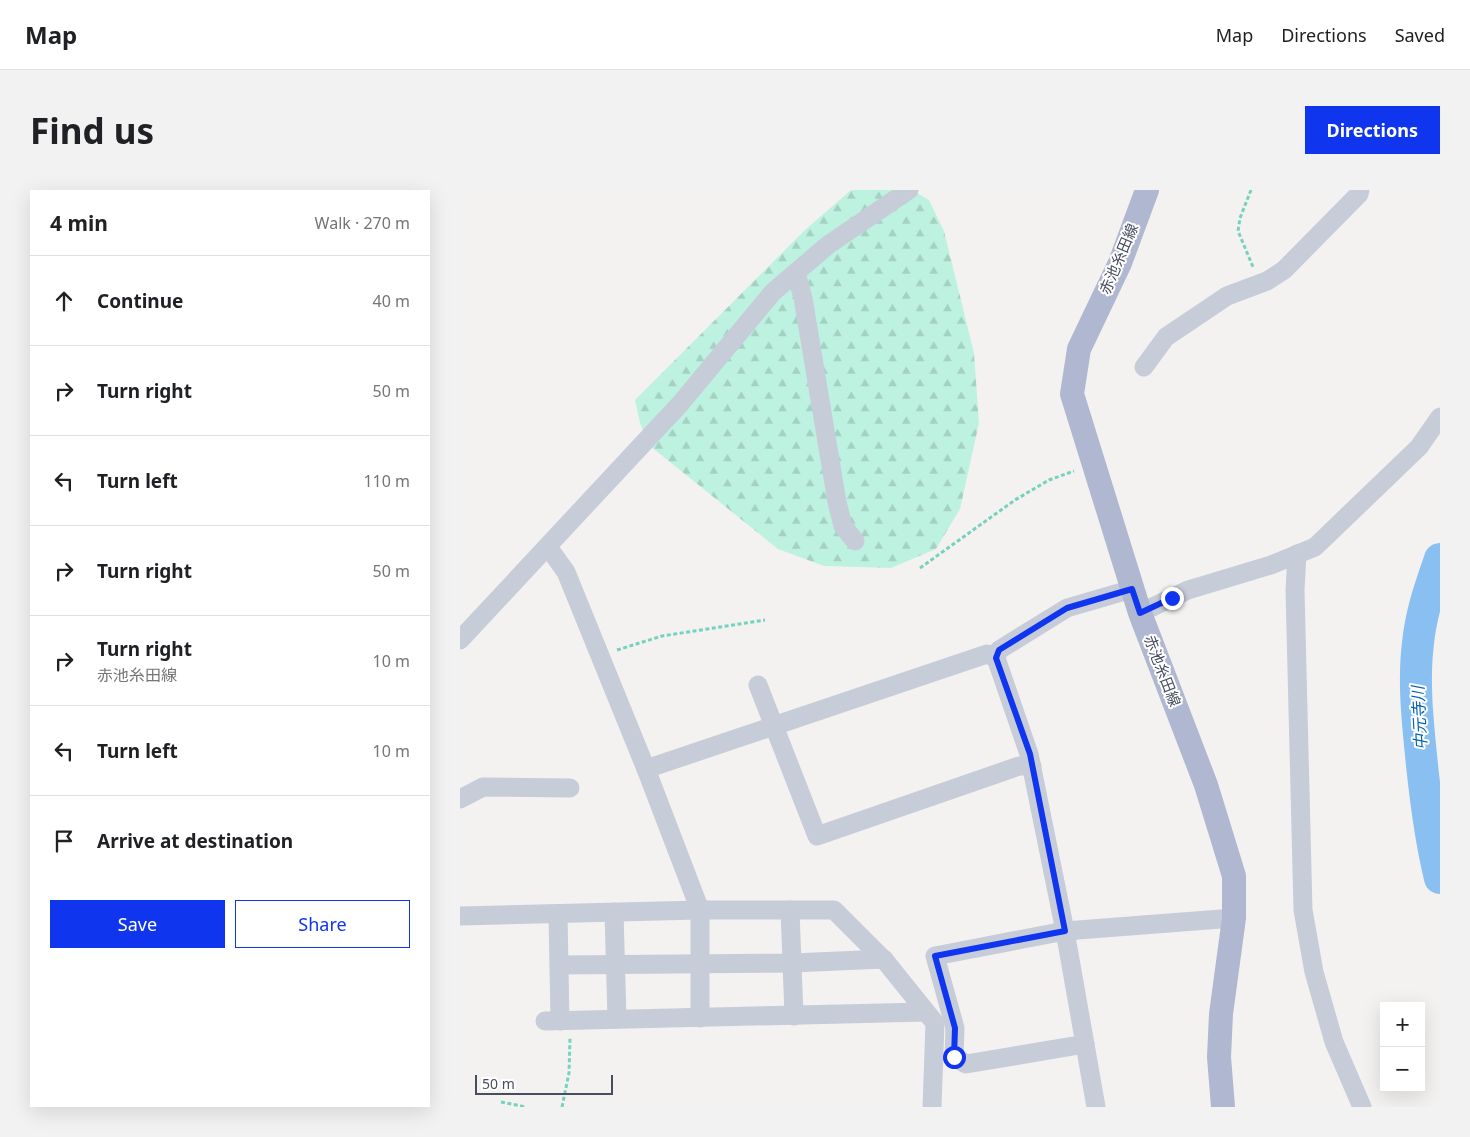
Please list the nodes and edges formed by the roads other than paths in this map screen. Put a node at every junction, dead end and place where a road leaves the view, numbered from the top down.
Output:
1 (909, 190) edge
2 (1147, 190) edge
3 (1360, 190) edge
4 (796, 273) junction
5 (1144, 367) dead end
6 (1440, 417) edge
7 (855, 541) dead end
8 (548, 547) junction
9 (1298, 554) junction
10 (1132, 589) junction
11 (1140, 613) junction
12 (460, 640) edge
13 (996, 658) junction
14 (758, 685) dead end
15 (775, 726) junction
16 (1032, 766) junction
17 (646, 769) junction
18 (570, 788) dead end
19 (460, 799) edge
20 (700, 910) junction
21 (790, 910) junction
22 (614, 912) junction
23 (558, 914) junction
24 (460, 916) edge
25 (1234, 918) junction
26 (1065, 931) junction
27 (884, 959) junction
28 (792, 963) junction
29 (616, 964) junction
30 (700, 964) junction
31 (559, 965) junction
32 (926, 1012) junction
33 (794, 1016) junction
34 (700, 1018) junction
35 (617, 1019) junction
36 (1085, 1044) junction
37 (932, 1107) edge
38 (1096, 1107) edge
39 (1223, 1107) edge
40 (1362, 1107) edge

1 - 4 street
2 - 10 main road, 赤池糸田線
3 - 5 street
4 - 7 street
4 - 8 street
6 - 9 street
8 - 12 street
8 - 17 street
9 - 11 street
9 - 40 street
10 - 11 main road, 赤池糸田線
10 - 13 street
11 - 25 main road, 赤池糸田線
13 - 15 street
13 - 16 street
14 - 15 street
15 - 16 street
15 - 17 street
16 - 26 street
17 - 20 street
18 - 19 street
20 - 21 street
20 - 22 street
20 - 30 street
21 - 27 street
21 - 28 street
22 - 23 street
22 - 29 street
23 - 24 street
23 - 31 street
25 - 26 street
25 - 39 main road, 赤池糸田線
26 - 36 street
26 - 36 street
27 - 28 street
27 - 32 street
28 - 30 street
28 - 33 street
29 - 30 street
29 - 31 street
29 - 35 street
30 - 34 street
31 - 35 street
32 - 33 street
32 - 37 street
33 - 34 street
34 - 35 street
36 - 38 street

